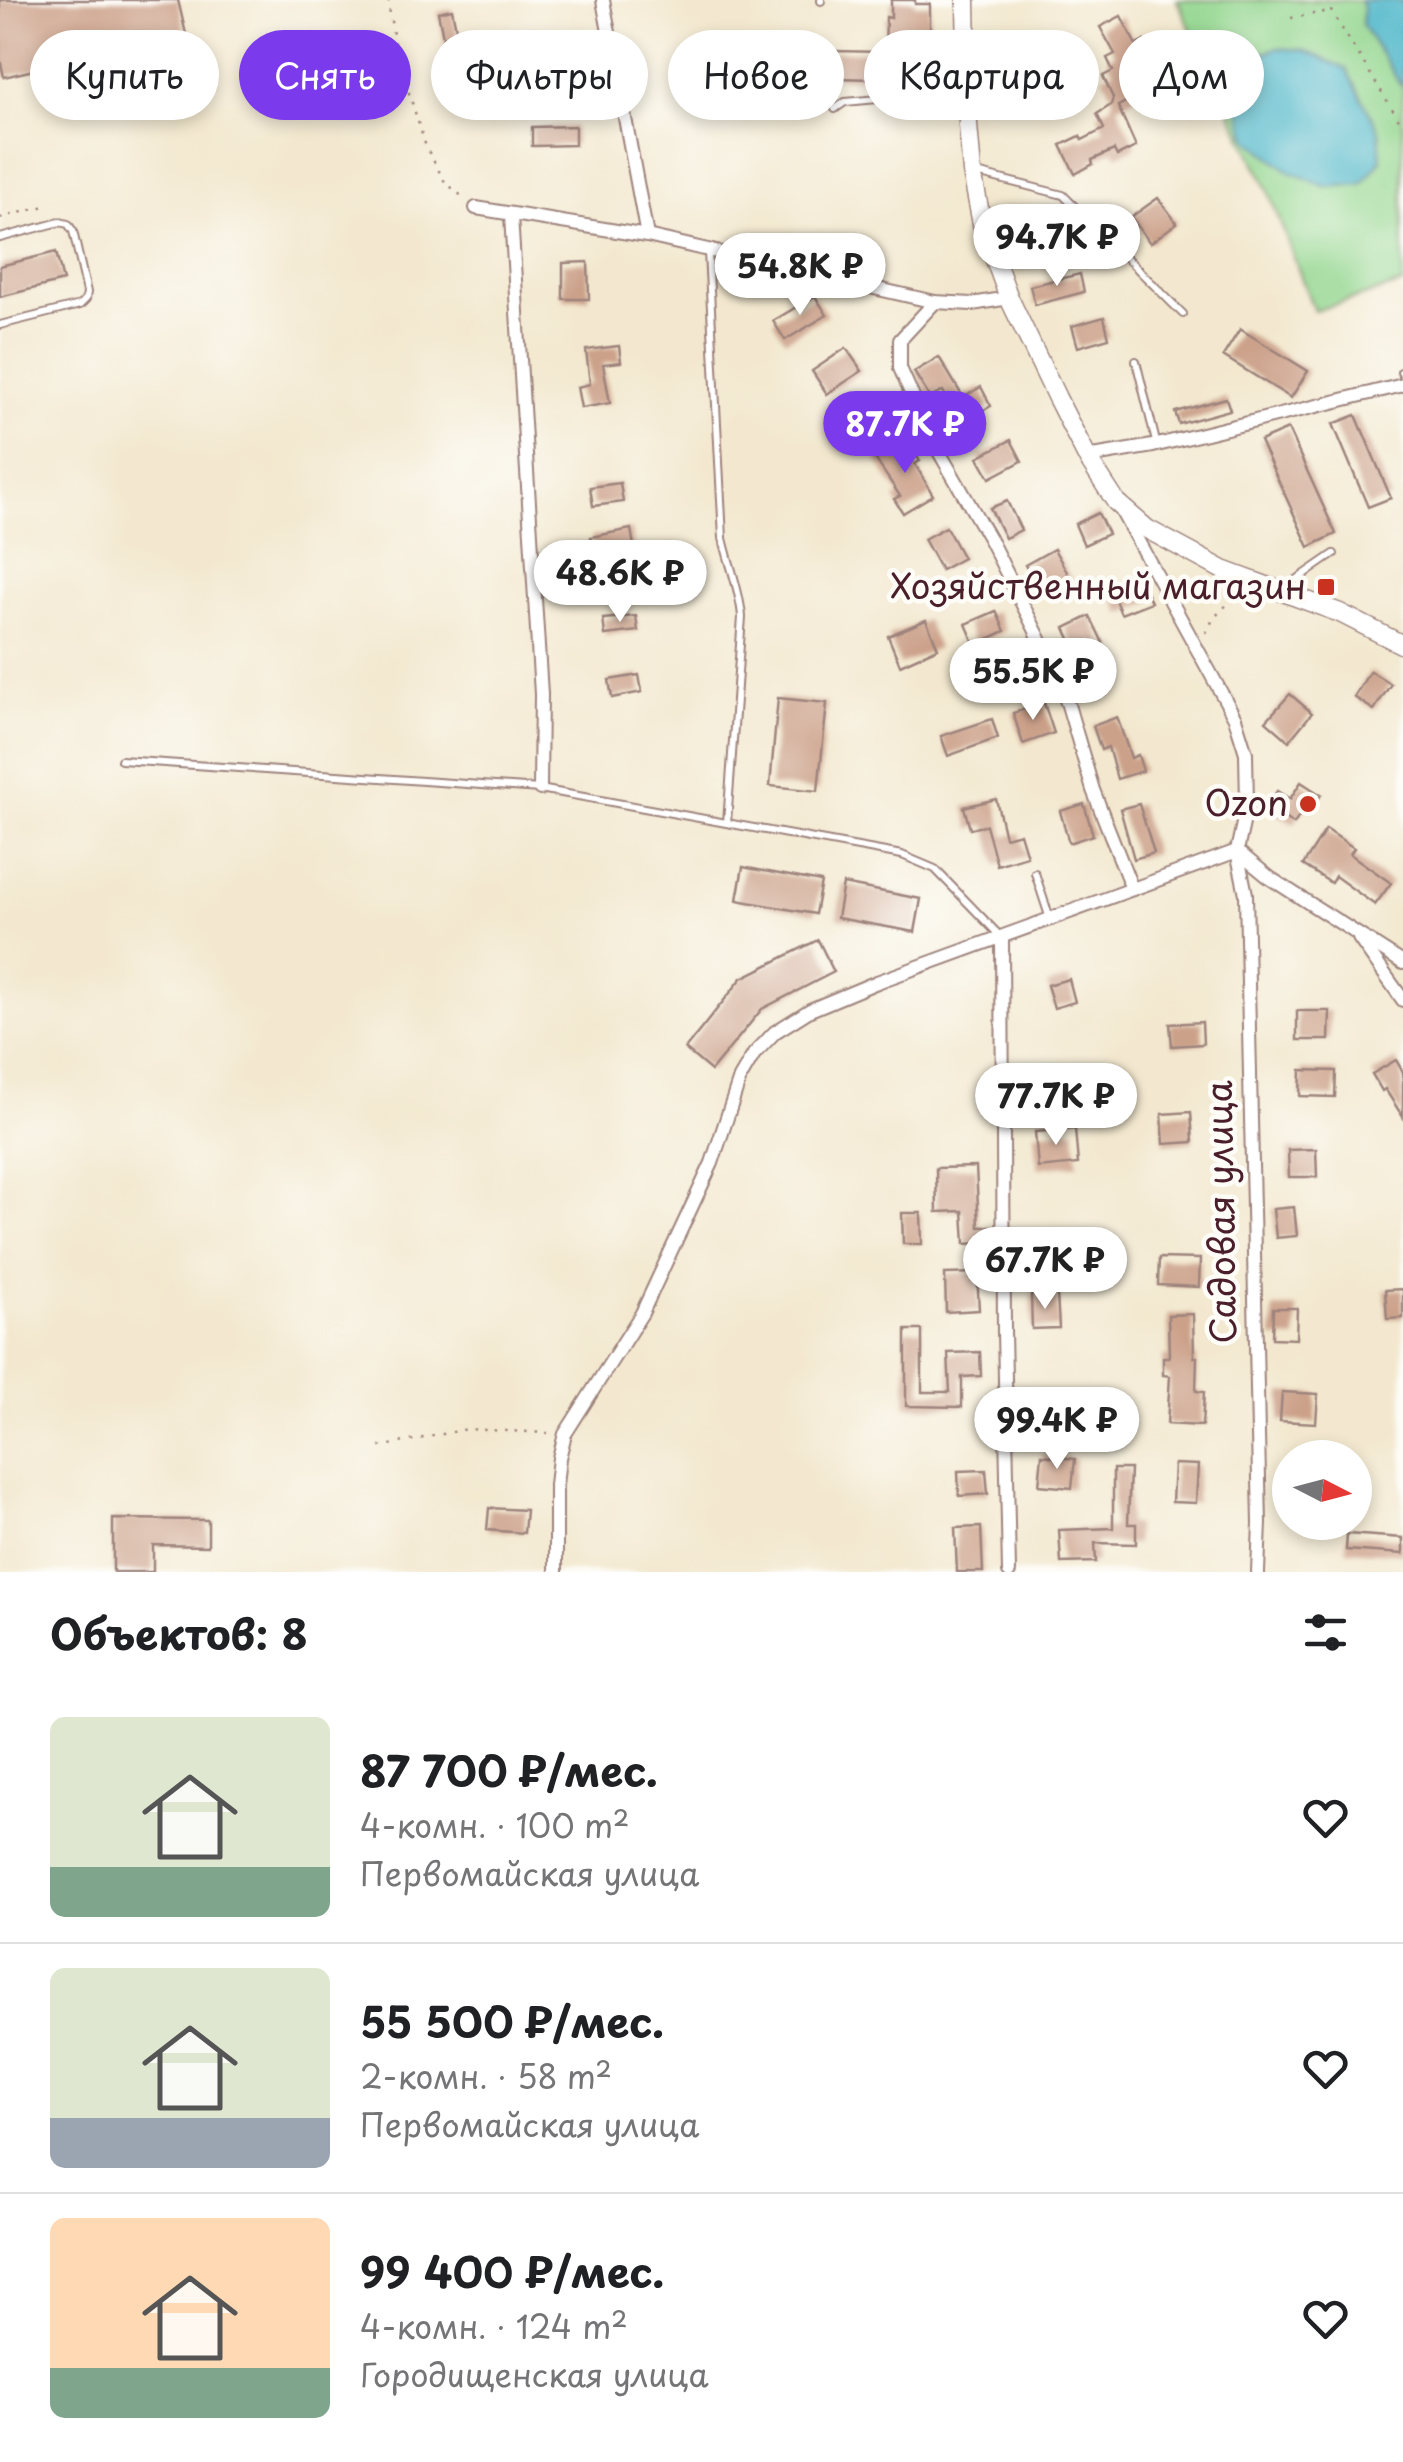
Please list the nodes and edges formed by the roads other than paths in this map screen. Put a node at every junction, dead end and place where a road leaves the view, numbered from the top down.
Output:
1 (603, 0) edge
2 (966, 0) edge
3 (966, 30) edge
4 (969, 120) edge
5 (972, 172) junction
6 (476, 208) road end
7 (510, 216) junction
8 (647, 236) junction
9 (0, 238) edge
10 (708, 251) junction
11 (1009, 298) junction
12 (935, 302) junction
13 (1183, 314) dead end
14 (0, 325) edge
15 (1136, 361) dead end
16 (1402, 377) edge
17 (1157, 446) junction
18 (1087, 457) junction
19 (1116, 502) junction
20 (1334, 554) dead end
21 (1275, 589) junction
22 (1403, 645) edge
23 (122, 760) dead end
24 (540, 789) junction
25 (727, 824) junction
26 (1237, 851) junction
27 (1035, 873) dead end
28 (1132, 889) junction
29 (1050, 920) junction
30 (1352, 928) junction
31 (1002, 938) junction
32 (1403, 963) edge
33 (1403, 1000) edge
34 (556, 1572) edge
35 (1009, 1572) edge
36 (1258, 1572) edge

1 - 8 street
2 - 3 street
4 - 5 street
5 - 11 street
5 - 13 lane
6 - 7 street
7 - 8 street
7 - 24 street
8 - 10 street
9 - 14 lane
10 - 12 street
10 - 25 lane
11 - 12 street
11 - 18 street
12 - 28 street
15 - 17 lane
16 - 17 street
17 - 18 street
18 - 19 street
19 - 21 street
19 - 26 street
20 - 21 lane
21 - 22 street
23 - 24 lane
24 - 25 lane
25 - 31 lane
26 - 28 street
26 - 30 street
26 - 36 street, Садовая улица
27 - 29 lane
28 - 29 street
29 - 31 street
30 - 32 street
30 - 33 street
31 - 34 street
31 - 35 street

